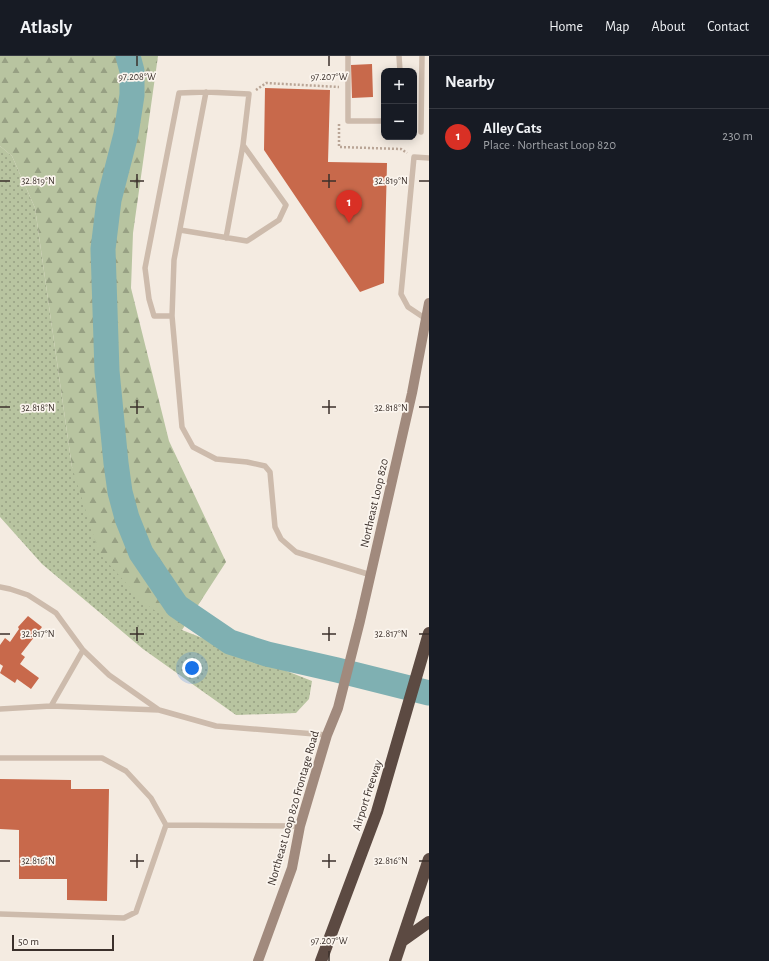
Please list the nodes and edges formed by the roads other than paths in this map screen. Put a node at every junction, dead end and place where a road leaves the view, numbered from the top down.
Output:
1 (348, 56) edge
2 (400, 56) edge
3 (422, 56) edge
4 (400, 68) edge
5 (206, 92) junction
6 (381, 121) edge
7 (420, 132) dead end
8 (243, 145) junction
9 (429, 158) edge
10 (180, 230) junction
11 (226, 238) junction
12 (429, 303) edge
13 (172, 316) junction
14 (426, 319) junction
15 (370, 575) junction
16 (0, 587) edge
17 (428, 637) edge
18 (83, 650) junction
19 (50, 706) junction
20 (338, 708) joint
21 (0, 709) edge
22 (159, 710) junction
23 (328, 735) junction
24 (0, 758) edge
25 (166, 825) junction
26 (300, 826) junction
27 (429, 859) edge
28 (0, 914) edge
29 (429, 922) edge
30 (402, 942) junction
31 (258, 961) edge
32 (321, 961) edge
33 (395, 961) edge

1 - 6 lane
2 - 4 lane
3 - 7 lane
5 - 8 lane
5 - 10 lane
5 - 13 lane
8 - 11 lane
8 - 11 lane
9 - 14 lane
10 - 11 lane
10 - 13 lane
12 - 14 main road, Northeast Loop 820
13 - 15 lane
14 - 15 main road, Northeast Loop 820
15 - 20 main road, Northeast Loop 820
16 - 18 lane
17 - 32 highway, Airport Freeway
18 - 19 lane
18 - 22 lane
19 - 21 lane
19 - 22 lane
20 - 23 main road, Northeast Loop 820 Frontage Road
22 - 23 lane
23 - 26 main road, Northeast Loop 820 Frontage Road
24 - 25 lane
25 - 26 lane
25 - 28 lane
26 - 31 main road, Northeast Loop 820 Frontage Road
27 - 30 highway
29 - 30 highway
30 - 33 highway

